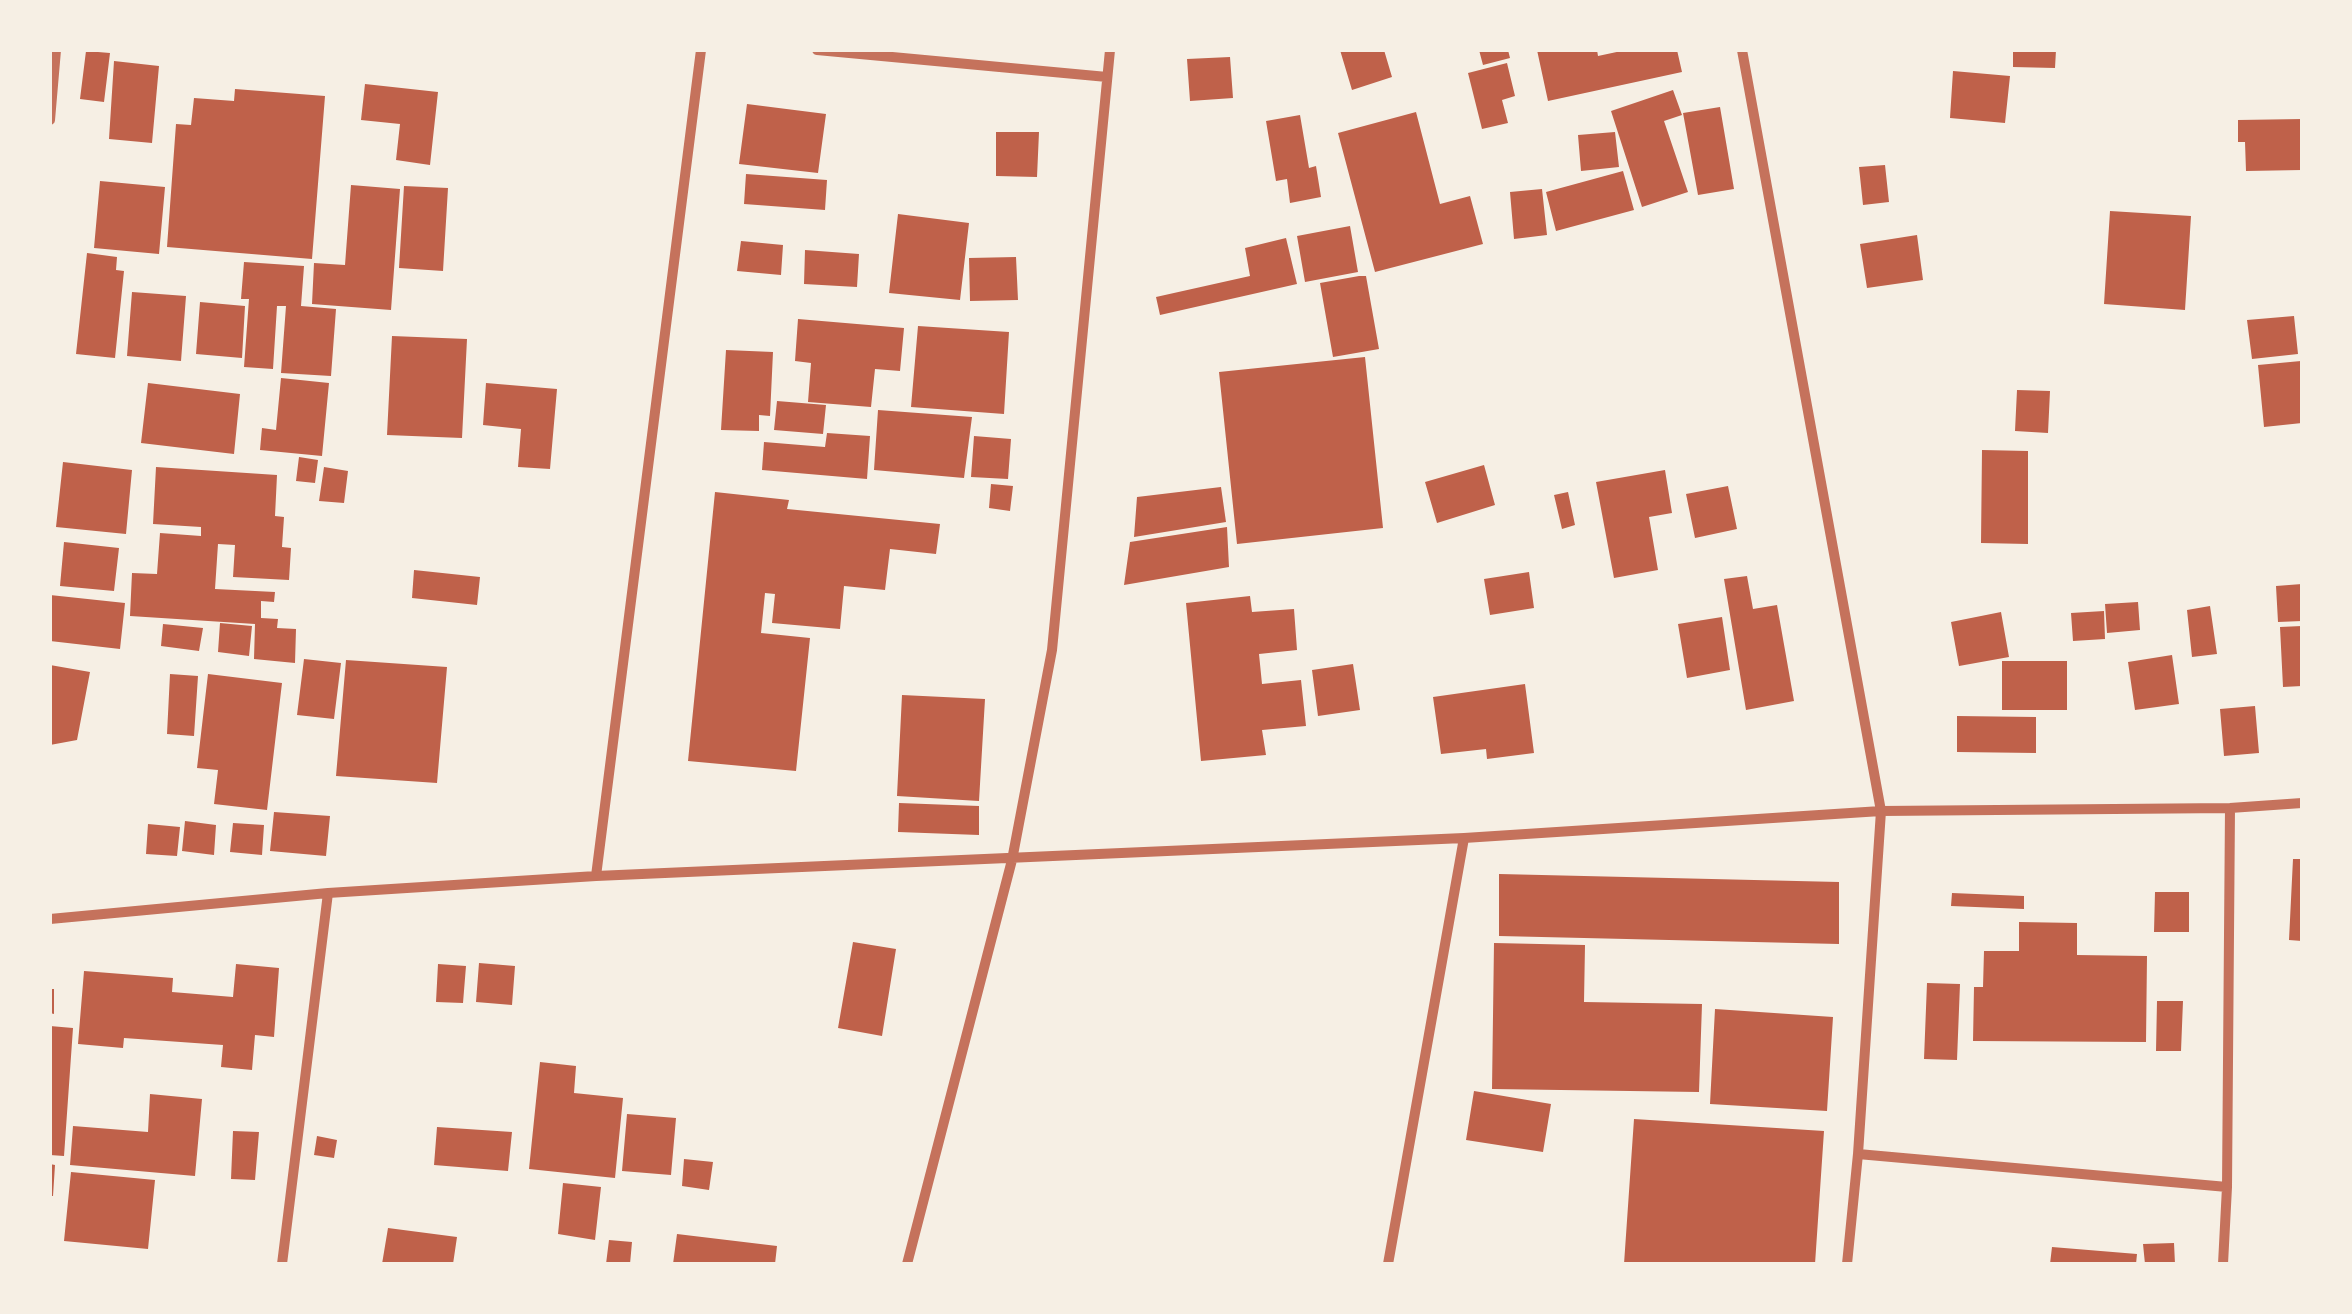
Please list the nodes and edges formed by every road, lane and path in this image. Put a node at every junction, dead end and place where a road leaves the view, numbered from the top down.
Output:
1 (56, 50) edge
2 (702, 50) edge
3 (817, 50) edge
4 (1110, 50) edge
5 (1742, 50) edge
6 (1107, 77) junction
7 (50, 120) edge
8 (2302, 803) edge
9 (2230, 808) junction
10 (1882, 812) junction
11 (1464, 838) junction
12 (1012, 860) junction
13 (596, 876) junction
14 (328, 894) junction
15 (50, 919) edge
16 (1858, 1154) junction
17 (2227, 1187) junction
18 (282, 1264) edge
19 (907, 1264) edge
20 (1388, 1264) edge
21 (1847, 1264) edge
22 (2223, 1264) edge

1 - 7 street
2 - 13 street
3 - 6 street
4 - 6 street
5 - 10 street
6 - 12 street
8 - 9 street
9 - 10 street
9 - 17 street
10 - 11 street
10 - 16 street
11 - 12 street
11 - 20 street
12 - 13 street
12 - 19 street
13 - 14 street
14 - 15 street
14 - 18 street
16 - 17 street
16 - 21 street
17 - 22 street

